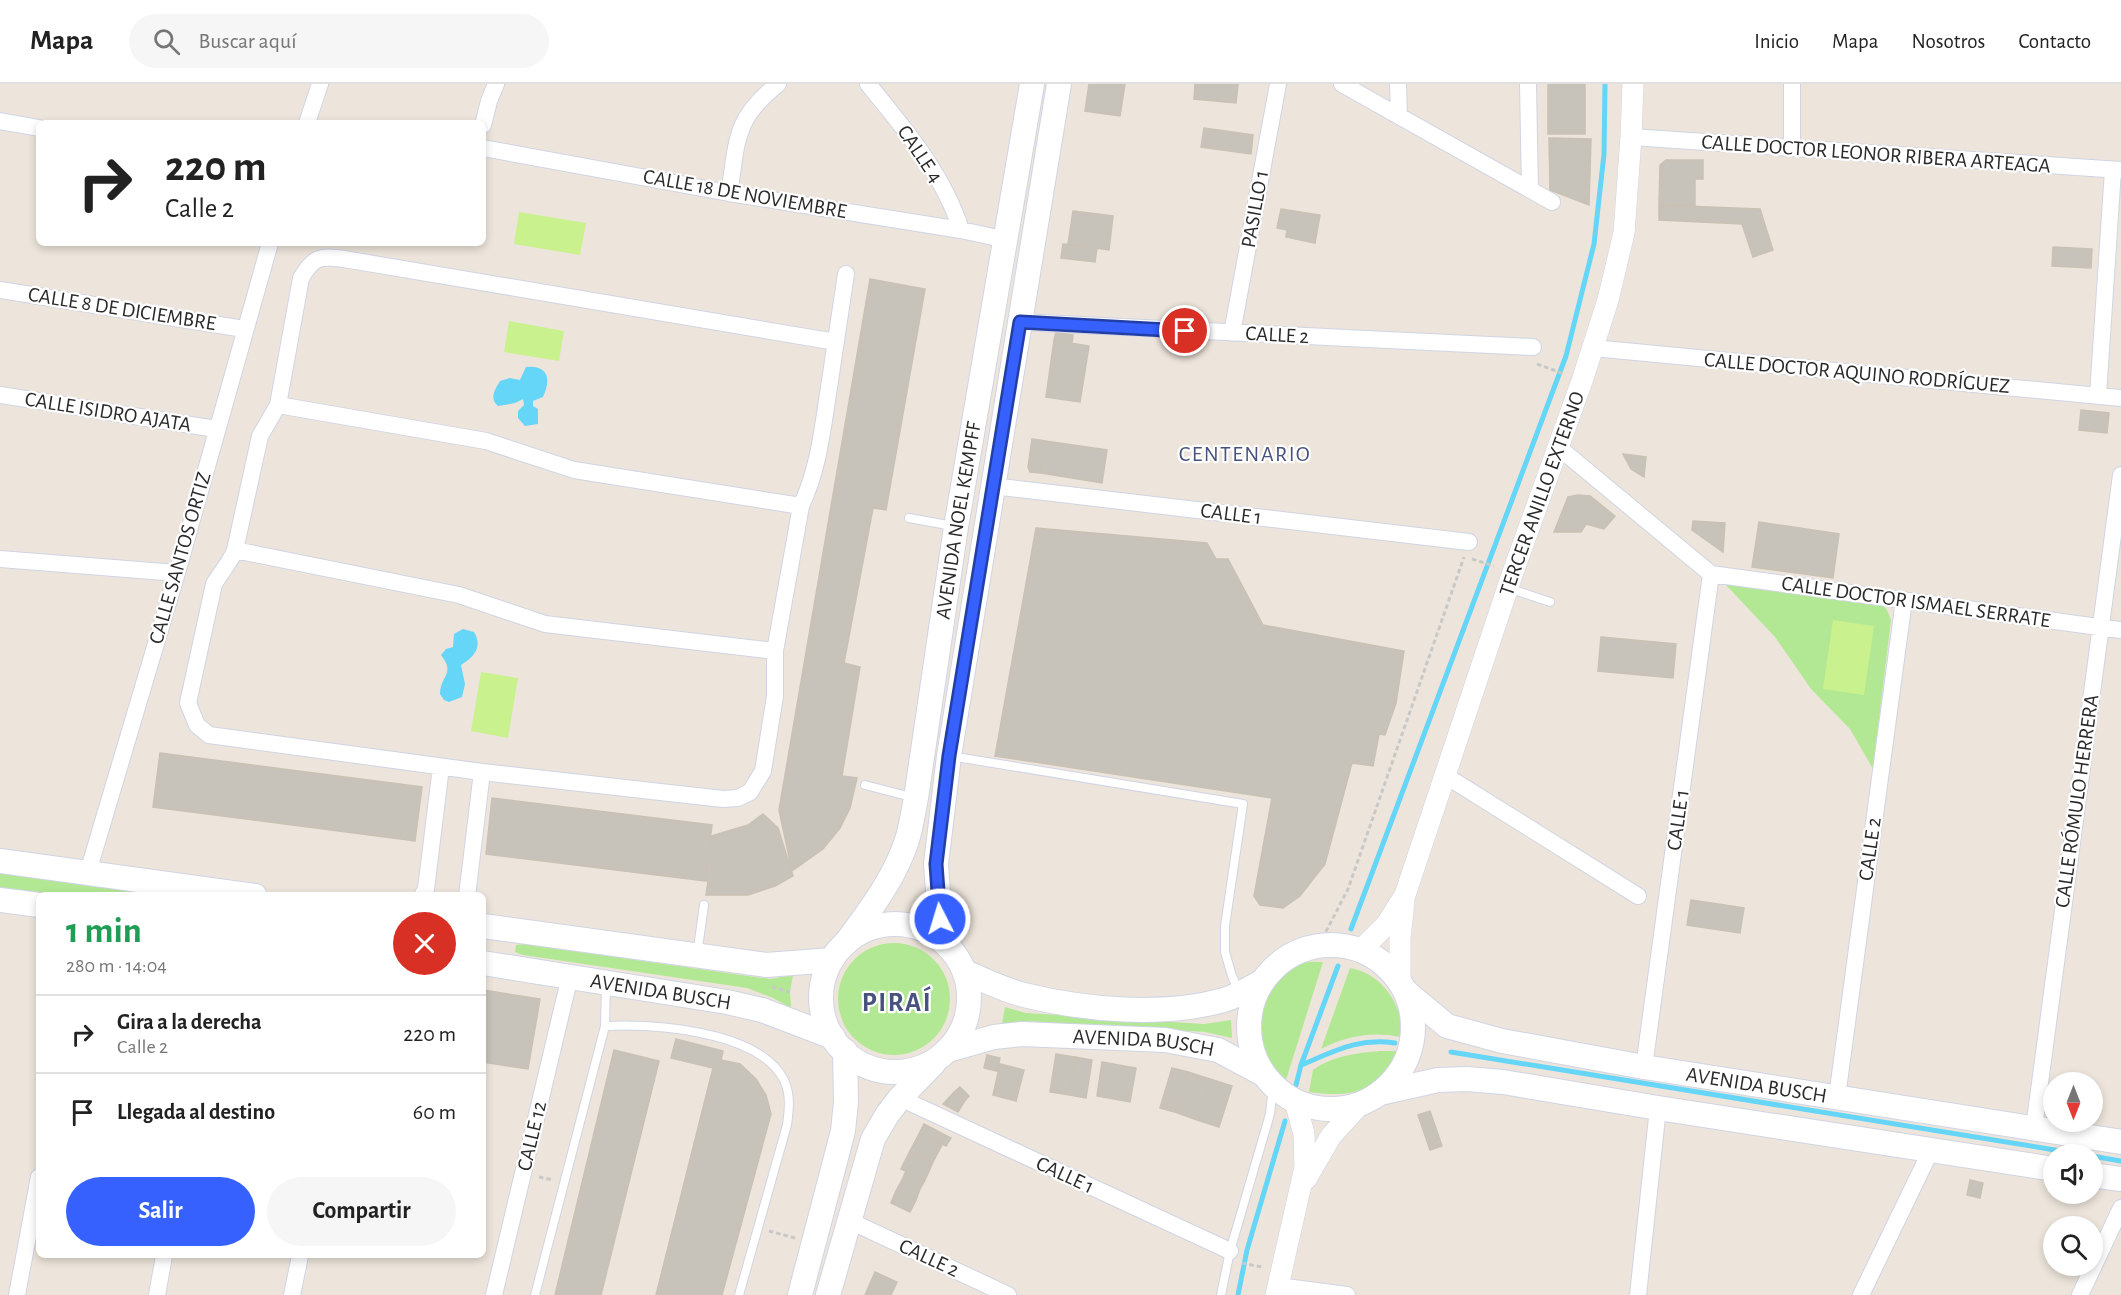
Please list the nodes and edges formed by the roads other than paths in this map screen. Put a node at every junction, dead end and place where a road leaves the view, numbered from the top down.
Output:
1 (320, 84) edge
2 (496, 84) edge
3 (778, 84) edge
4 (868, 84) edge
5 (1032, 84) edge
6 (1052, 84) edge
7 (1059, 84) edge
8 (1278, 84) edge
9 (1342, 84) edge
10 (1398, 84) edge
11 (1528, 84) edge
12 (1633, 84) edge
13 (1792, 84) edge
14 (1399, 116) junction
15 (1054, 118) junction
16 (310, 120) edge
17 (484, 120) edge
18 (0, 121) edge
19 (36, 127) edge
20 (1632, 137) junction
21 (1792, 148) junction
22 (486, 149) edge
23 (2117, 170) edge
24 (1530, 189) junction
25 (729, 193) junction
26 (1552, 202) dead end
27 (961, 230) junction
28 (269, 246) edge
29 (1005, 246) junction
30 (846, 274) dead end
31 (0, 290) edge
32 (1020, 322) junction
33 (244, 329) junction
34 (1232, 333) junction
35 (836, 342) junction
36 (1533, 347) dead end
37 (1593, 348) junction
38 (983, 376) junction
39 (0, 395) edge
40 (2098, 395) junction
41 (2121, 398) edge
42 (278, 405) junction
43 (216, 429) junction
44 (999, 446) junction
45 (1557, 446) junction
46 (2121, 475) edge
47 (993, 486) junction
48 (801, 506) junction
49 (909, 518) dead end
50 (956, 527) junction
51 (235, 550) junction
52 (1469, 550) road end
53 (0, 559) edge
54 (177, 573) junction
55 (1711, 574) junction
56 (1507, 588) junction
57 (1904, 600) junction
58 (1550, 602) dead end
59 (2101, 627) junction
60 (2121, 630) edge
61 (775, 651) junction
62 (949, 756) junction
63 (441, 767) junction
64 (482, 772) junction
65 (1446, 776) junction
66 (865, 785) dead end
67 (916, 798) junction
68 (0, 861) edge
69 (88, 872) junction
70 (227, 892) edge
71 (424, 892) edge
72 (467, 892) edge
73 (1405, 895) junction
74 (1638, 896) dead end
75 (0, 900) edge
76 (36, 905) edge
77 (704, 905) dead end
78 (486, 926) edge
79 (517, 931) junction
80 (948, 946) junction
81 (1361, 950) junction
82 (839, 952) junction
83 (696, 956) junction
84 (486, 963) edge
85 (514, 968) junction
86 (965, 972) junction
87 (570, 976) junction
88 (606, 982) junction
89 (1403, 987) junction
90 (1250, 988) junction
91 (605, 1026) junction
92 (839, 1044) junction
93 (943, 1054) junction
94 (1644, 1067) junction
95 (1268, 1080) junction
96 (1837, 1097) junction
97 (900, 1098) junction
98 (1370, 1098) junction
99 (1295, 1101) junction
100 (1658, 1108) junction
101 (1880, 1125) junction
102 (2034, 1128) junction
103 (2121, 1142) edge
104 (1931, 1150) junction
105 (2043, 1167) edge
106 (2103, 1177) edge
107 (2121, 1179) edge
108 (1300, 1190) junction
109 (36, 1193) edge
110 (2121, 1208) edge
111 (850, 1221) junction
112 (1236, 1257) junction
113 (164, 1258) edge
114 (300, 1258) edge
115 (1277, 1290) edge
116 (802, 1292) edge
117 (17, 1295) edge
118 (157, 1295) edge
119 (292, 1295) edge
120 (494, 1295) edge
121 (535, 1295) edge
122 (739, 1295) edge
123 (828, 1295) edge
124 (1008, 1295) edge
125 (1221, 1295) edge
126 (1347, 1295) edge
127 (1638, 1295) edge
128 (1861, 1295) edge
129 (2080, 1295) edge

1 - 16 street
2 - 17 street
3 - 25 street
4 - 27 street, CALLE 4
5 - 29 main road, AVENIDA NOEL KEMPFF
6 - 15 main road
7 - 15 main road, AVENIDA NOEL KEMPFF
8 - 34 street, PASILLO 1
9 - 14 street
10 - 14 street
11 - 24 street
12 - 20 street, TERCER ANILLO EXTERNO
13 - 21 street
14 - 24 street
15 - 32 main road, AVENIDA NOEL KEMPFF
18 - 19 street
20 - 21 street, CALLE DOCTOR LEONOR RIBERA ARTEAGA
20 - 37 street, TERCER ANILLO EXTERNO
21 - 23 street, CALLE DOCTOR LEONOR RIBERA ARTEAGA
22 - 25 street, CALLE 18 DE NOVIEMBRE
23 - 40 street
24 - 26 street
25 - 27 street, CALLE 18 DE NOVIEMBRE
27 - 29 street, CALLE 18 DE NOVIEMBRE
28 - 33 street, CALLE SANTOS ORTIZ
29 - 32 main road
29 - 38 main road, AVENIDA NOEL KEMPFF
30 - 35 street
31 - 33 street, CALLE 8 DE DICIEMBRE
32 - 34 street, CALLE 2
32 - 44 main road, AVENIDA NOEL KEMPFF
33 - 43 street, CALLE SANTOS ORTIZ
34 - 36 street, CALLE 2
35 - 42 street
35 - 48 street
37 - 40 street, CALLE DOCTOR AQUINO RODRÍGUEZ
37 - 45 street, TERCER ANILLO EXTERNO
38 - 44 main road
38 - 50 main road, AVENIDA NOEL KEMPFF
39 - 43 street, CALLE ISIDRO AJATA
40 - 41 street, CALLE DOCTOR AQUINO RODRÍGUEZ
42 - 48 street
42 - 51 street
43 - 54 street, CALLE SANTOS ORTIZ
44 - 47 main road, AVENIDA NOEL KEMPFF
45 - 55 street
45 - 56 street, TERCER ANILLO EXTERNO
46 - 59 street, CALLE RÓMULO HERRERA
47 - 52 street, CALLE 1
47 - 62 main road, AVENIDA NOEL KEMPFF
48 - 61 street
49 - 50 lane
50 - 67 main road, AVENIDA NOEL KEMPFF
51 - 61 street
51 - 63 street
53 - 54 street
54 - 69 street, CALLE SANTOS ORTIZ
55 - 57 street, CALLE DOCTOR ISMAEL SERRATE
55 - 94 street, CALLE 1
56 - 58 lane
56 - 65 street, TERCER ANILLO EXTERNO
57 - 59 street, CALLE DOCTOR ISMAEL SERRATE
57 - 96 street, CALLE 2
59 - 60 street, CALLE DOCTOR ISMAEL SERRATE
59 - 102 street, CALLE RÓMULO HERRERA
61 - 64 street
62 - 80 main road, AVENIDA NOEL KEMPFF
62 - 90 lane
63 - 64 street
63 - 71 street
64 - 72 street
65 - 73 street, TERCER ANILLO EXTERNO
65 - 74 street
66 - 67 lane
67 - 82 main road, AVENIDA NOEL KEMPFF
68 - 69 main road
69 - 70 main road
73 - 81 street, TERCER ANILLO EXTERNO
73 - 89 street, TERCER ANILLO EXTERNO
75 - 76 main road
77 - 83 lane
78 - 79 main road, AVENIDA BUSCH
79 - 83 main road, AVENIDA BUSCH
79 - 85 main road
80 - 82 main road
80 - 86 main road
81 - 89 main road
81 - 90 main road
82 - 83 main road, AVENIDA BUSCH
82 - 92 main road
84 - 85 main road, AVENIDA BUSCH
85 - 87 main road, AVENIDA BUSCH
86 - 90 main road, AVENIDA BUSCH
86 - 93 main road
87 - 88 main road, AVENIDA BUSCH
87 - 120 street, CALLE 12
88 - 91 lane
88 - 92 main road, AVENIDA BUSCH
89 - 94 main road, AVENIDA BUSCH
89 - 98 main road
90 - 95 main road
91 - 121 lane
91 - 122 lane
92 - 93 main road
92 - 116 main road
93 - 95 main road, AVENIDA BUSCH
93 - 97 main road
94 - 96 main road, AVENIDA BUSCH
95 - 99 main road
95 - 112 lane
96 - 101 main road, AVENIDA BUSCH
97 - 111 main road
97 - 112 street, CALLE 1
98 - 99 main road
98 - 100 main road, AVENIDA BUSCH
98 - 108 street
99 - 108 street
100 - 101 main road, AVENIDA BUSCH
100 - 127 street
101 - 102 main road, AVENIDA BUSCH
101 - 104 main road, AVENIDA BUSCH
102 - 103 main road, AVENIDA BUSCH
104 - 105 main road, AVENIDA BUSCH
104 - 128 street
106 - 107 main road
108 - 115 street
109 - 117 street
110 - 129 street
111 - 123 main road
111 - 124 street, CALLE 2
112 - 125 lane
113 - 118 street
114 - 119 street
115 - 126 street

